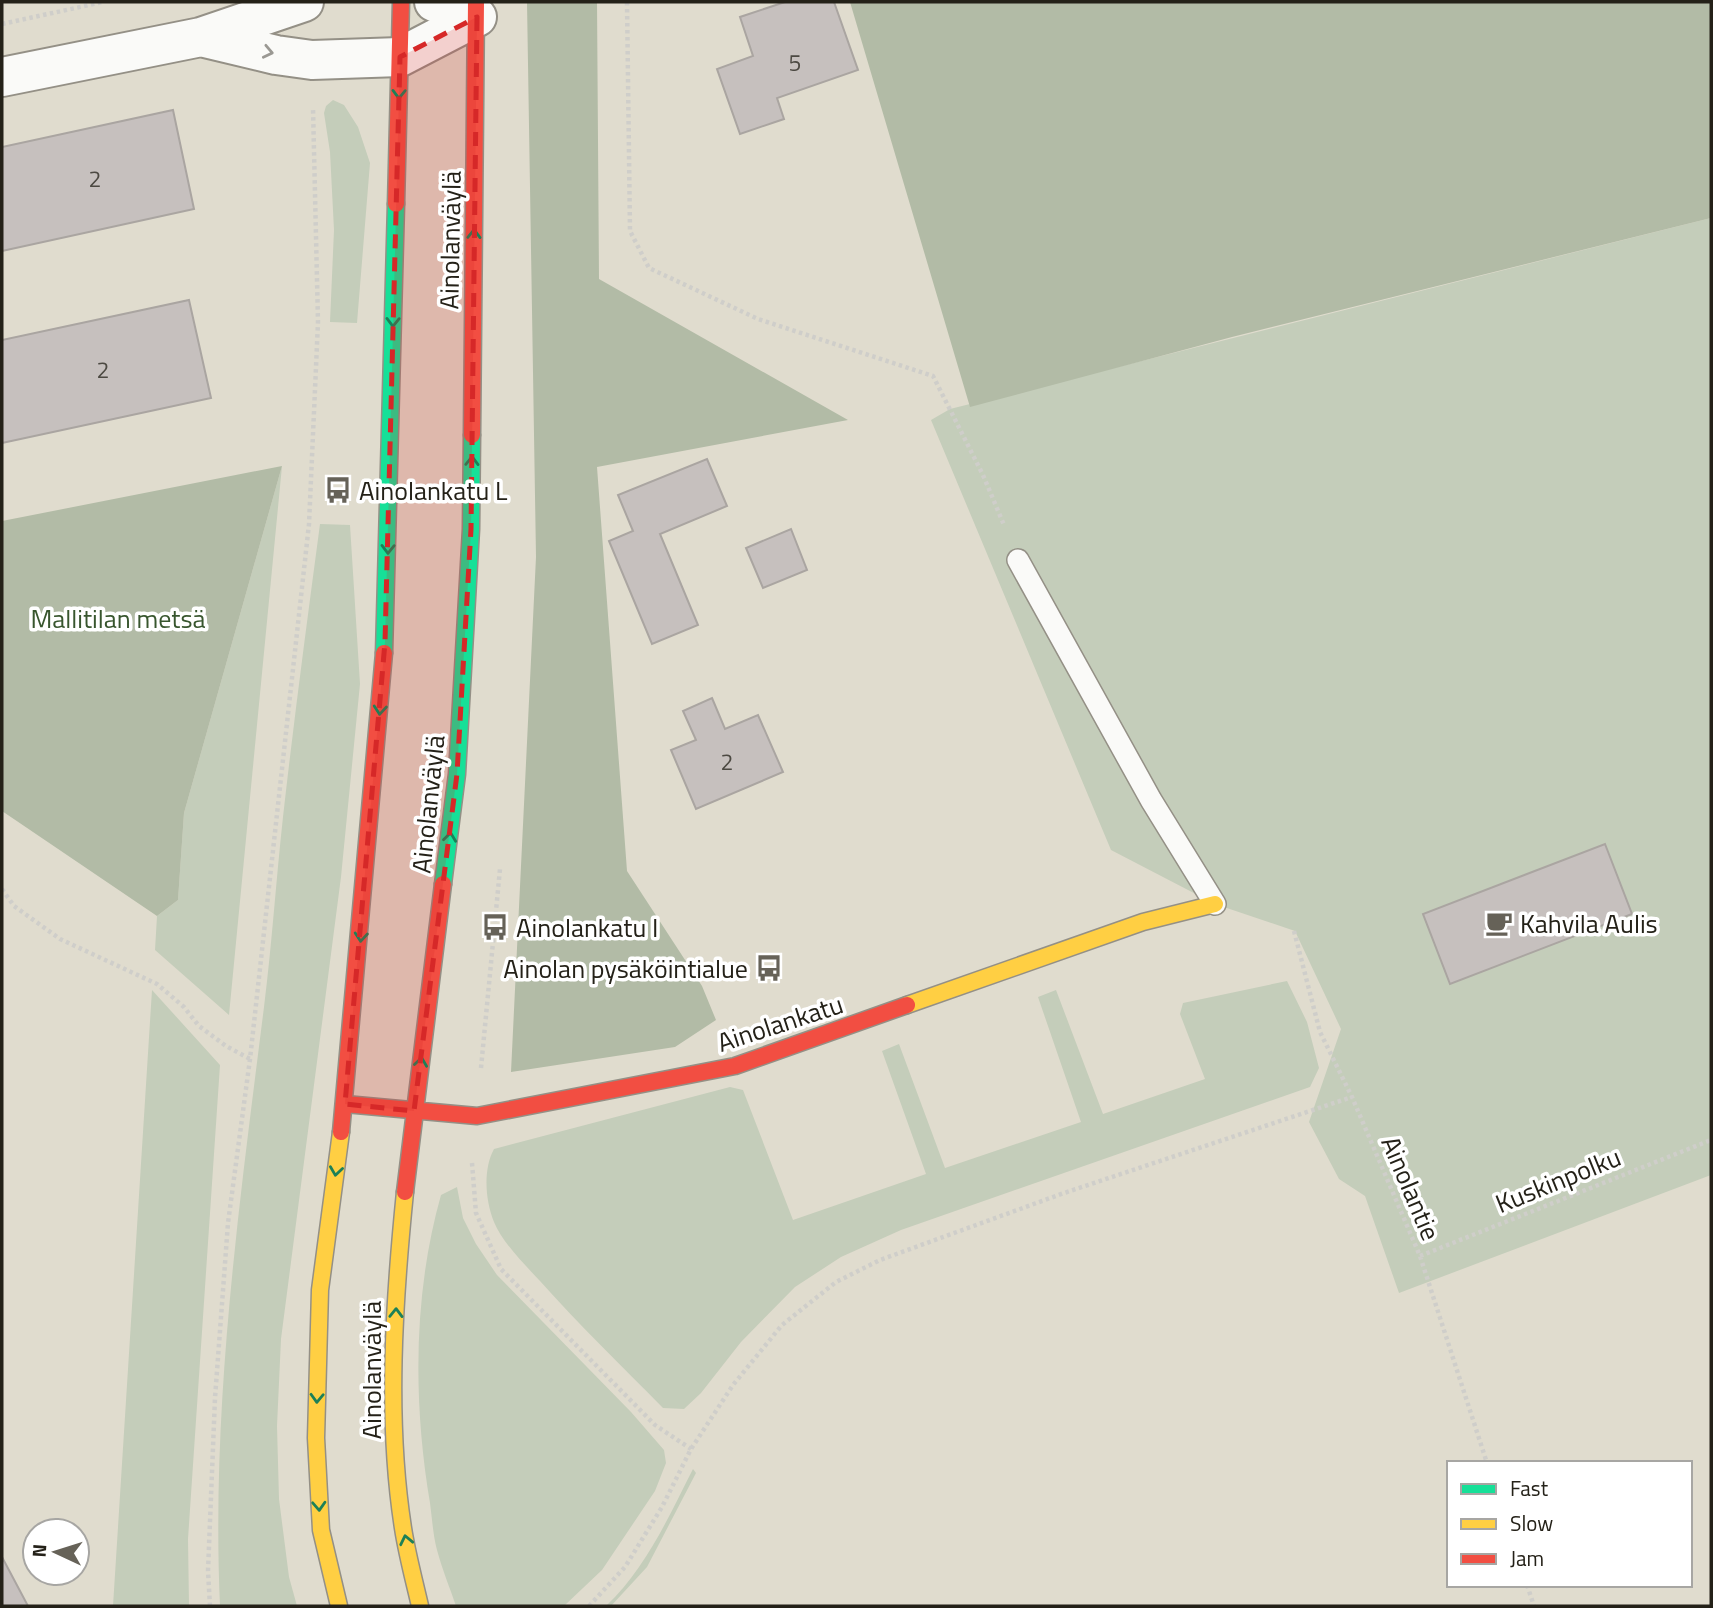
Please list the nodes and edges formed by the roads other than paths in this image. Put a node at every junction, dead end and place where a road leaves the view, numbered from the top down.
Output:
1 (304, 2) edge
2 (401, 2) edge
3 (434, 2) edge
4 (477, 9) edge
5 (201, 37) junction
6 (400, 57) junction
7 (2, 77) edge
8 (1018, 560) road end
9 (1215, 904) joint
10 (345, 1104) junction
11 (414, 1111) junction
12 (339, 1606) edge
13 (420, 1606) edge

1 - 5 street
2 - 6 main road, Ainolanväylä
3 - 4 street
4 - 6 street
11 -> 4 main road, Ainolanväylä
5 -> 6 street
5 - 7 street
6 -> 10 main road, Ainolanväylä
8 - 9 lane
9 - 11 main road, Ainolankatu
10 - 11 main road, Ainolankatu
10 -> 12 main road, Ainolanväylä
13 -> 11 main road, Ainolanväylä

